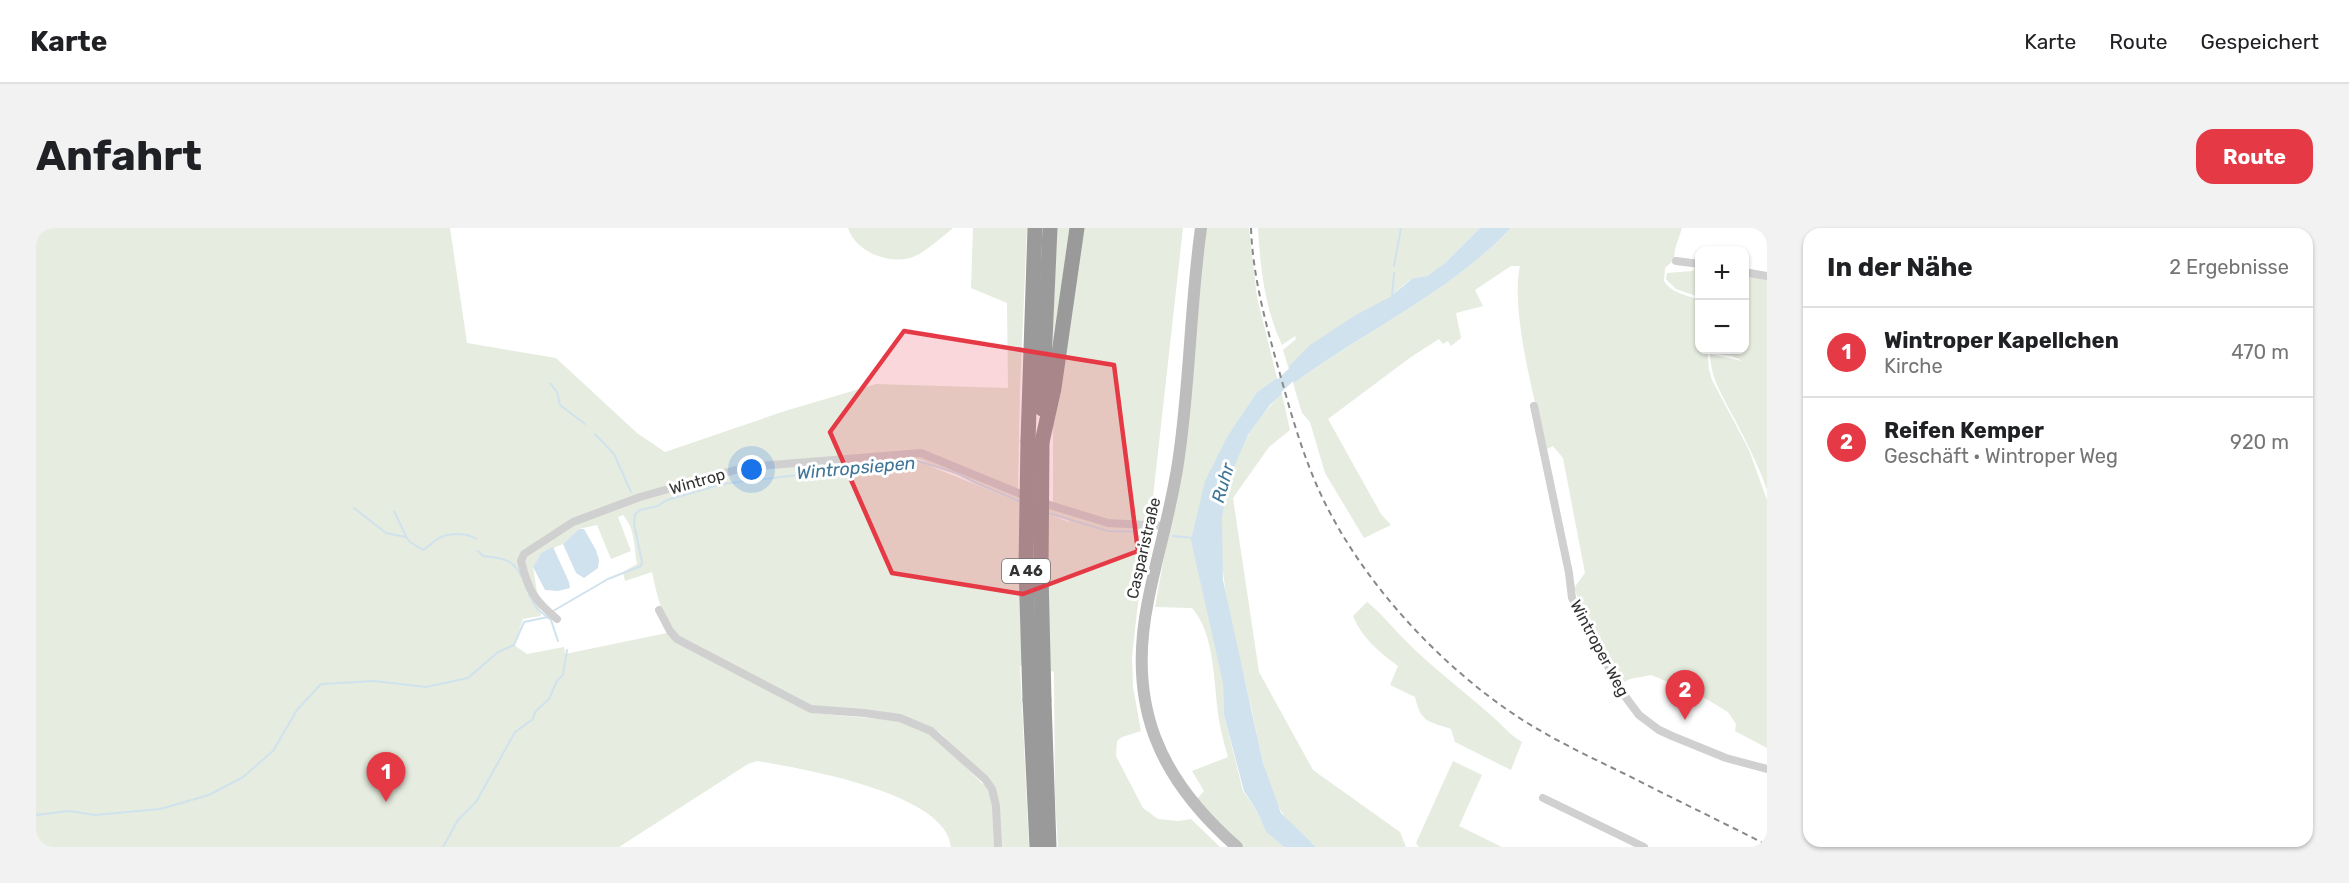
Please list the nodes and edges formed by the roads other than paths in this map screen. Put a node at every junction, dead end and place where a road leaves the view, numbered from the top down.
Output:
1 (1035, 228) edge
2 (1050, 228) edge
3 (1077, 228) edge
4 (1201, 228) edge
5 (1676, 261) dead end
6 (1695, 263) edge
7 (1749, 273) edge
8 (1767, 276) edge
9 (1534, 406) dead end
10 (1035, 442) junction
11 (1165, 526) junction
12 (659, 609) dead end
13 (557, 619) dead end
14 (1037, 700) junction
15 (1767, 769) edge
16 (1543, 798) dead end
17 (998, 847) edge
18 (1037, 847) edge
19 (1049, 847) edge
20 (1237, 847) edge
21 (1644, 847) edge

1 - 10 highway, A 46
2 - 10 highway, A 46
3 - 10 highway
4 - 11 main road, Casparistraße
5 - 6 street
7 - 8 street
9 - 15 street, Wintroper Weg
10 - 14 highway, A 46, bridge
11 - 13 street, Wintrop
11 - 20 main road, Casparistraße
12 - 17 street
14 - 18 highway, A 46
14 - 19 highway, A 46
16 - 21 street

